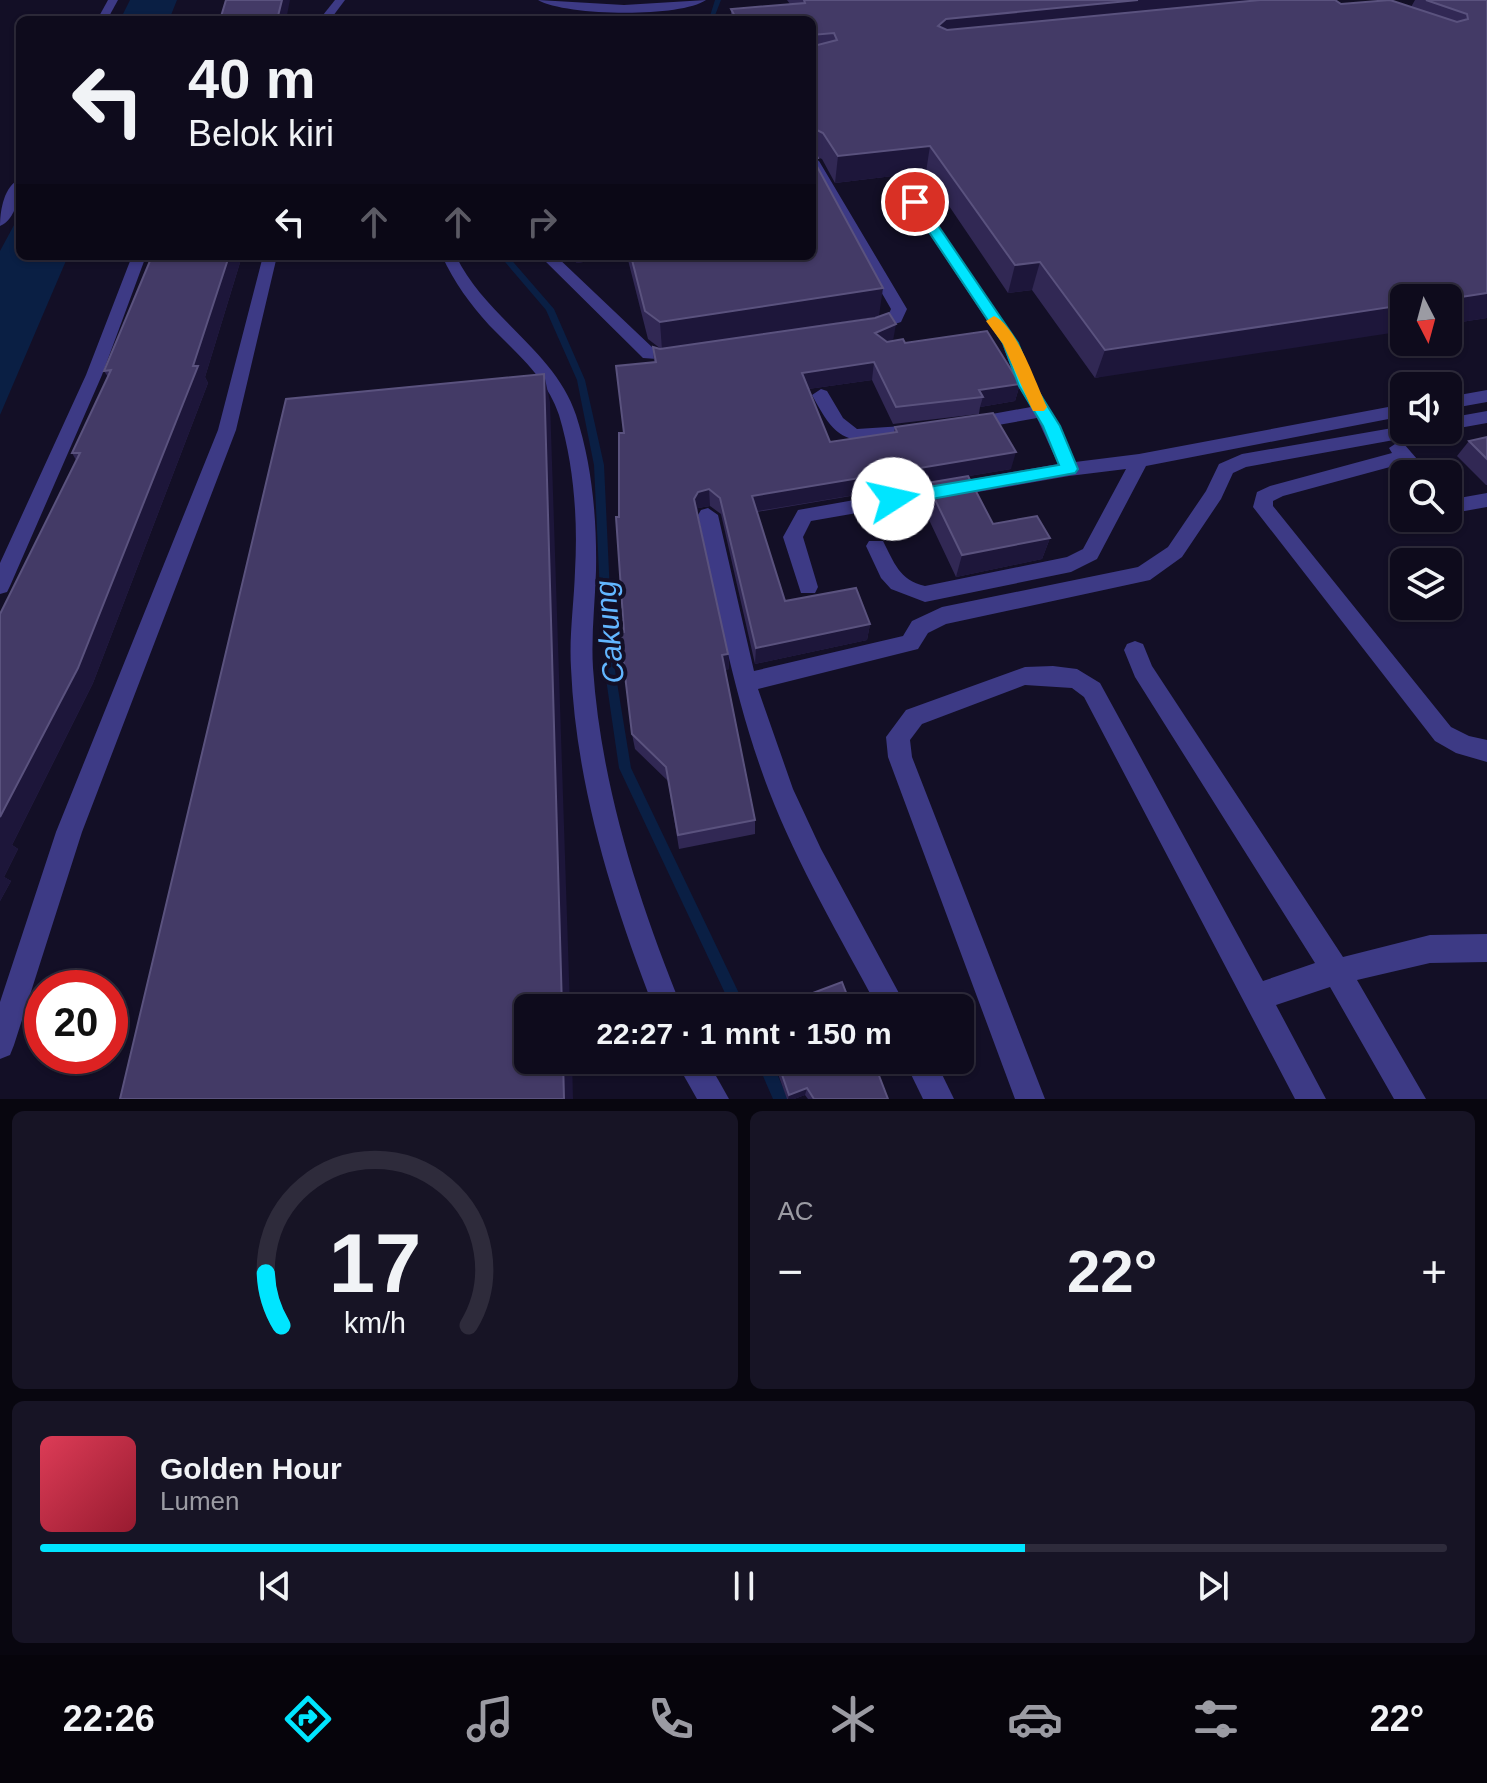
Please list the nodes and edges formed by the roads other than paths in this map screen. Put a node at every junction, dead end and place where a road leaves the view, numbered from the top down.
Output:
1 (340, 0) edge
2 (543, 0) edge
3 (701, 0) edge
4 (327, 16) edge
5 (816, 168) edge
6 (16, 191) edge
7 (915, 202) dead end
8 (0, 222) edge
9 (137, 260) edge
10 (269, 260) edge
11 (451, 260) edge
12 (551, 260) edge
13 (858, 329) edge
14 (694, 354) edge
15 (821, 395) dead end
16 (1487, 396) edge
17 (1462, 400) edge
18 (1041, 411) junction
19 (1390, 413) edge
20 (1368, 417) junction
21 (1487, 417) edge
22 (1462, 421) edge
23 (958, 426) edge
24 (918, 430) edge
25 (1390, 434) edge
26 (1386, 435) junction
27 (1405, 456) junction
28 (1409, 460) edge
29 (1139, 461) junction
30 (1069, 469) junction
31 (1487, 500) edge
32 (1462, 504) edge
33 (708, 515) dead end
34 (876, 546) dead end
35 (0, 586) edge
36 (808, 587) dead end
37 (1135, 650) dead end
38 (745, 683) junction
39 (1487, 751) edge
40 (1487, 948) edge
41 (1336, 971) junction
42 (662, 994) edge
43 (886, 994) edge
44 (1256, 998) junction
45 (0, 1045) edge
46 (699, 1074) edge
47 (926, 1074) edge
48 (714, 1099) edge
49 (939, 1099) edge
50 (1030, 1099) edge
51 (1311, 1099) edge
52 (1411, 1099) edge

1 - 4 street
2 - 3 street
5 - 13 street
6 - 8 street
7 - 18 street
9 - 35 street
10 - 45 street
11 - 42 street
12 - 14 street
15 - 24 street
16 - 17 street
18 - 23 street
18 - 30 street
19 - 20 street
20 - 26 street
20 - 29 street
21 - 22 street
25 - 26 street
26 - 27 street
26 - 38 street
27 - 28 street
27 - 39 street
29 - 30 street
29 - 34 street
30 - 36 street
31 - 32 street
33 - 38 street
37 - 41 street
38 - 43 street
40 - 41 street
41 - 44 street
41 - 52 street
44 - 50 street
44 - 51 street
46 - 48 street
47 - 49 street

